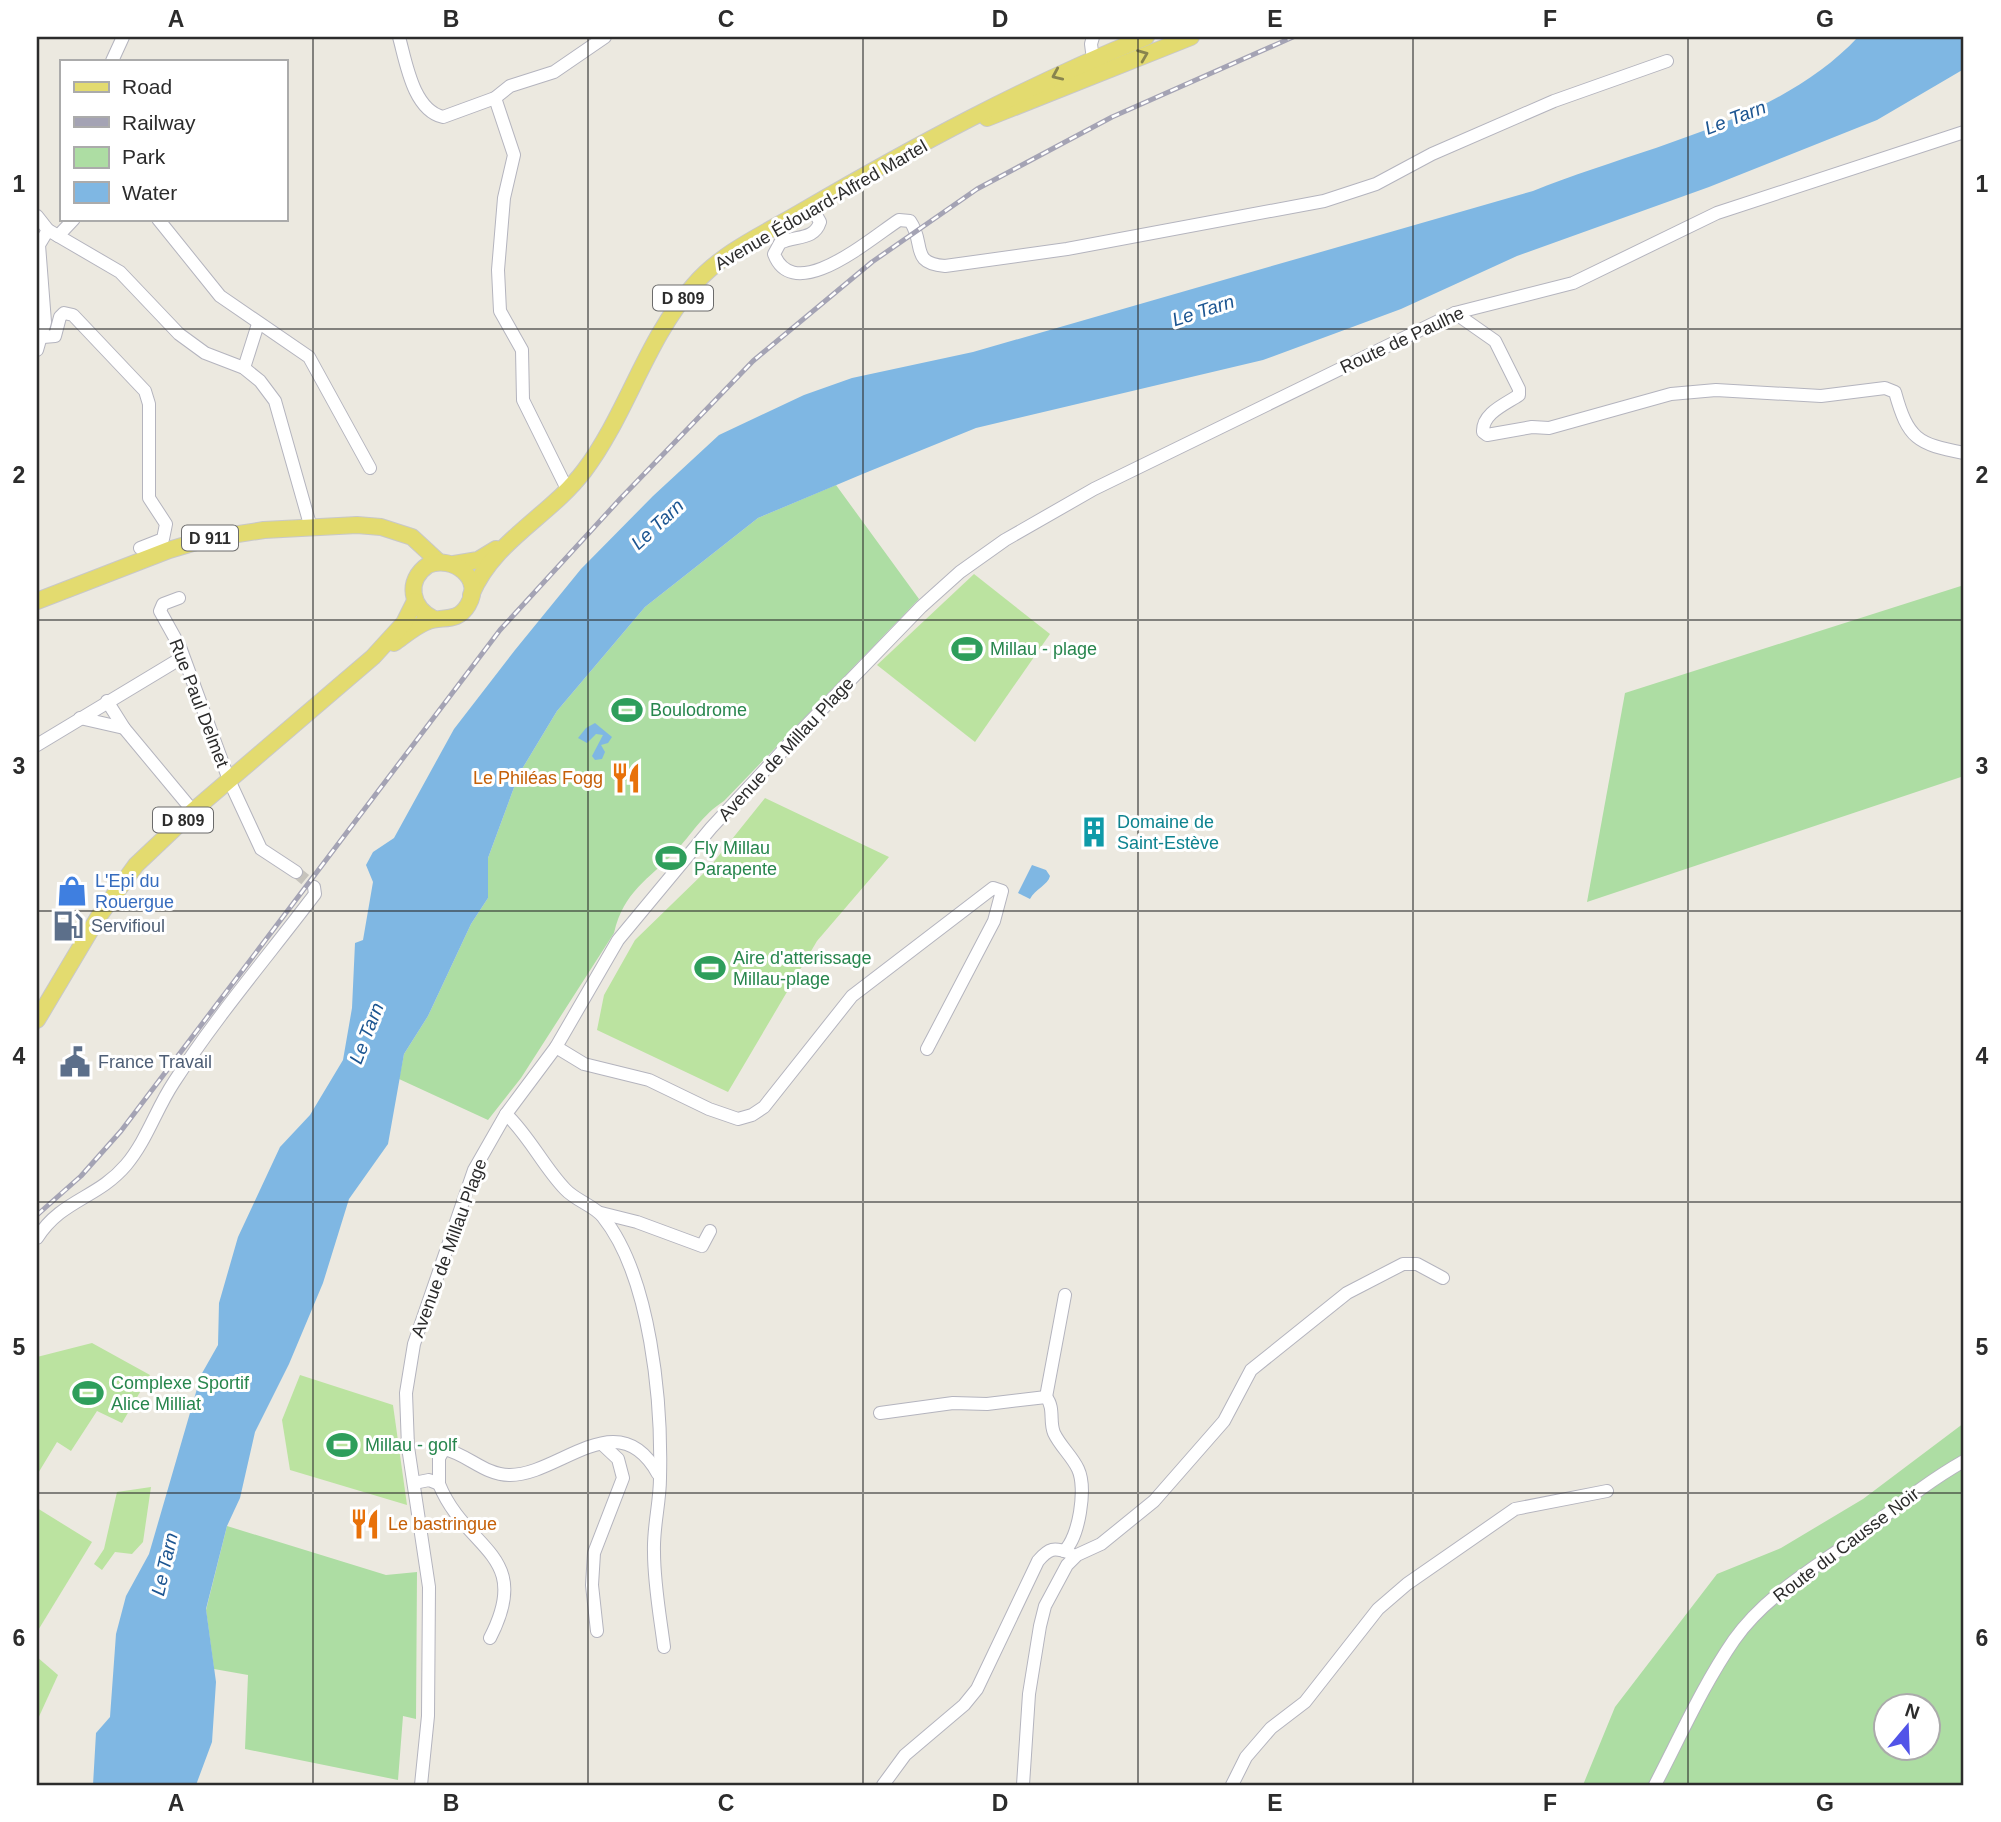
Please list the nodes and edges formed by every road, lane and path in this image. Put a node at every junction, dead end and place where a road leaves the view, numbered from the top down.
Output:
1 (123, 37) edge
2 (399, 37) edge
3 (605, 37) edge
4 (1146, 37) edge
5 (1191, 37) edge
6 (1093, 53) edge
7 (112, 60) edge
8 (1667, 61) dead end
9 (495, 98) junction
10 (1964, 132) edge
11 (811, 206) junction
12 (37, 216) edge
13 (72, 220) edge
14 (159, 220) edge
15 (53, 233) junction
16 (1455, 313) junction
17 (258, 324) junction
18 (43, 337) junction
19 (37, 350) edge
20 (244, 368) junction
21 (1964, 453) edge
22 (370, 468) dead end
23 (567, 489) junction
24 (311, 528) junction
25 (392, 531) junction
26 (505, 545) junction
27 (140, 548) dead end
28 (979, 557) joint
29 (447, 563) junction
30 (419, 573) junction
31 (471, 595) junction
32 (179, 598) dead end
33 (37, 601) edge
34 (415, 601) junction
35 (434, 619) junction
36 (183, 657) junction
37 (373, 657) junction
38 (107, 701) junction
39 (79, 718) junction
40 (124, 728) junction
41 (37, 745) edge
42 (229, 780) junction
43 (193, 811) junction
44 (296, 872) tunnel mouth
45 (314, 887) dead end
46 (37, 1020) edge
47 (556, 1047) junction
48 (928, 1049) dead end
49 (506, 1114) junction
50 (601, 1213) junction
51 (710, 1231) dead end
52 (37, 1238) edge
53 (1443, 1278) dead end
54 (1065, 1295) dead end
55 (1046, 1397) junction
56 (880, 1413) dead end
57 (602, 1444) junction
58 (1964, 1461) edge
59 (660, 1478) junction
60 (414, 1483) junction
61 (439, 1484) junction
62 (1607, 1491) dead end
63 (1070, 1553) junction
64 (597, 1631) dead end
65 (491, 1638) dead end
66 (664, 1647) dead end
67 (421, 1785) edge
68 (883, 1785) edge
69 (1023, 1785) edge
70 (1232, 1785) edge
71 (1655, 1785) edge

1 - 7 street
2 - 9 street
3 - 9 street
4 - 6 main road, D 809
6 -> 5 main road, D 809
6 - 11 main road, Avenue Édouard-Alfred Martel / D 809
8 - 11 street
9 - 23 street
10 - 16 street, Route de Paulhe
11 - 23 main road, Avenue Édouard-Alfred Martel / D 809
12 - 15 street
13 - 15 street
14 - 17 street
15 - 18 street
15 - 20 street
16 - 21 street
16 - 28 street, Route de Paulhe
17 - 20 street
17 - 22 street
18 - 19 street
18 - 27 street
20 - 24 street
23 - 26 main road, Avenue Édouard-Alfred Martel / D 809
24 - 25 main road, D 911
24 - 33 main road, D 911
25 - 29 main road, D 911
25 - 30 main road
26 - 29 main road, Avenue Édouard-Alfred Martel / D 809
26 - 31 main road, Avenue Édouard-Alfred Martel / D 809
28 - 47 street, Avenue de Millau Plage
29 - 30 main road
29 - 31 main road
30 - 34 main road
31 - 35 main road
32 - 36 street, Rue Paul Delmet
34 - 35 main road
34 - 37 main road, D 809
35 - 37 main road, D 809
36 - 38 street
36 - 42 street, Rue Paul Delmet
37 - 42 main road, D 809
38 - 39 street
38 - 40 street
39 - 40 street
39 - 41 street
40 - 43 street
42 - 43 main road, D 809
42 - 44 street, Rue Paul Delmet
43 - 46 main road, D 809
45 - 52 street
47 - 48 street
47 - 49 street, Avenue de Millau Plage
49 - 50 street
49 - 60 street, Avenue de Millau Plage
50 - 51 street
50 - 59 street
53 - 63 street
54 - 55 street
55 - 56 street
55 - 63 street
57 - 59 street
57 - 61 street
57 - 64 street
58 - 71 street, Route du Causse Noir
59 - 66 street
60 - 61 street
60 - 67 street, Avenue de Millau Plage
61 - 65 street
62 - 70 street
63 - 68 street
63 - 69 street

